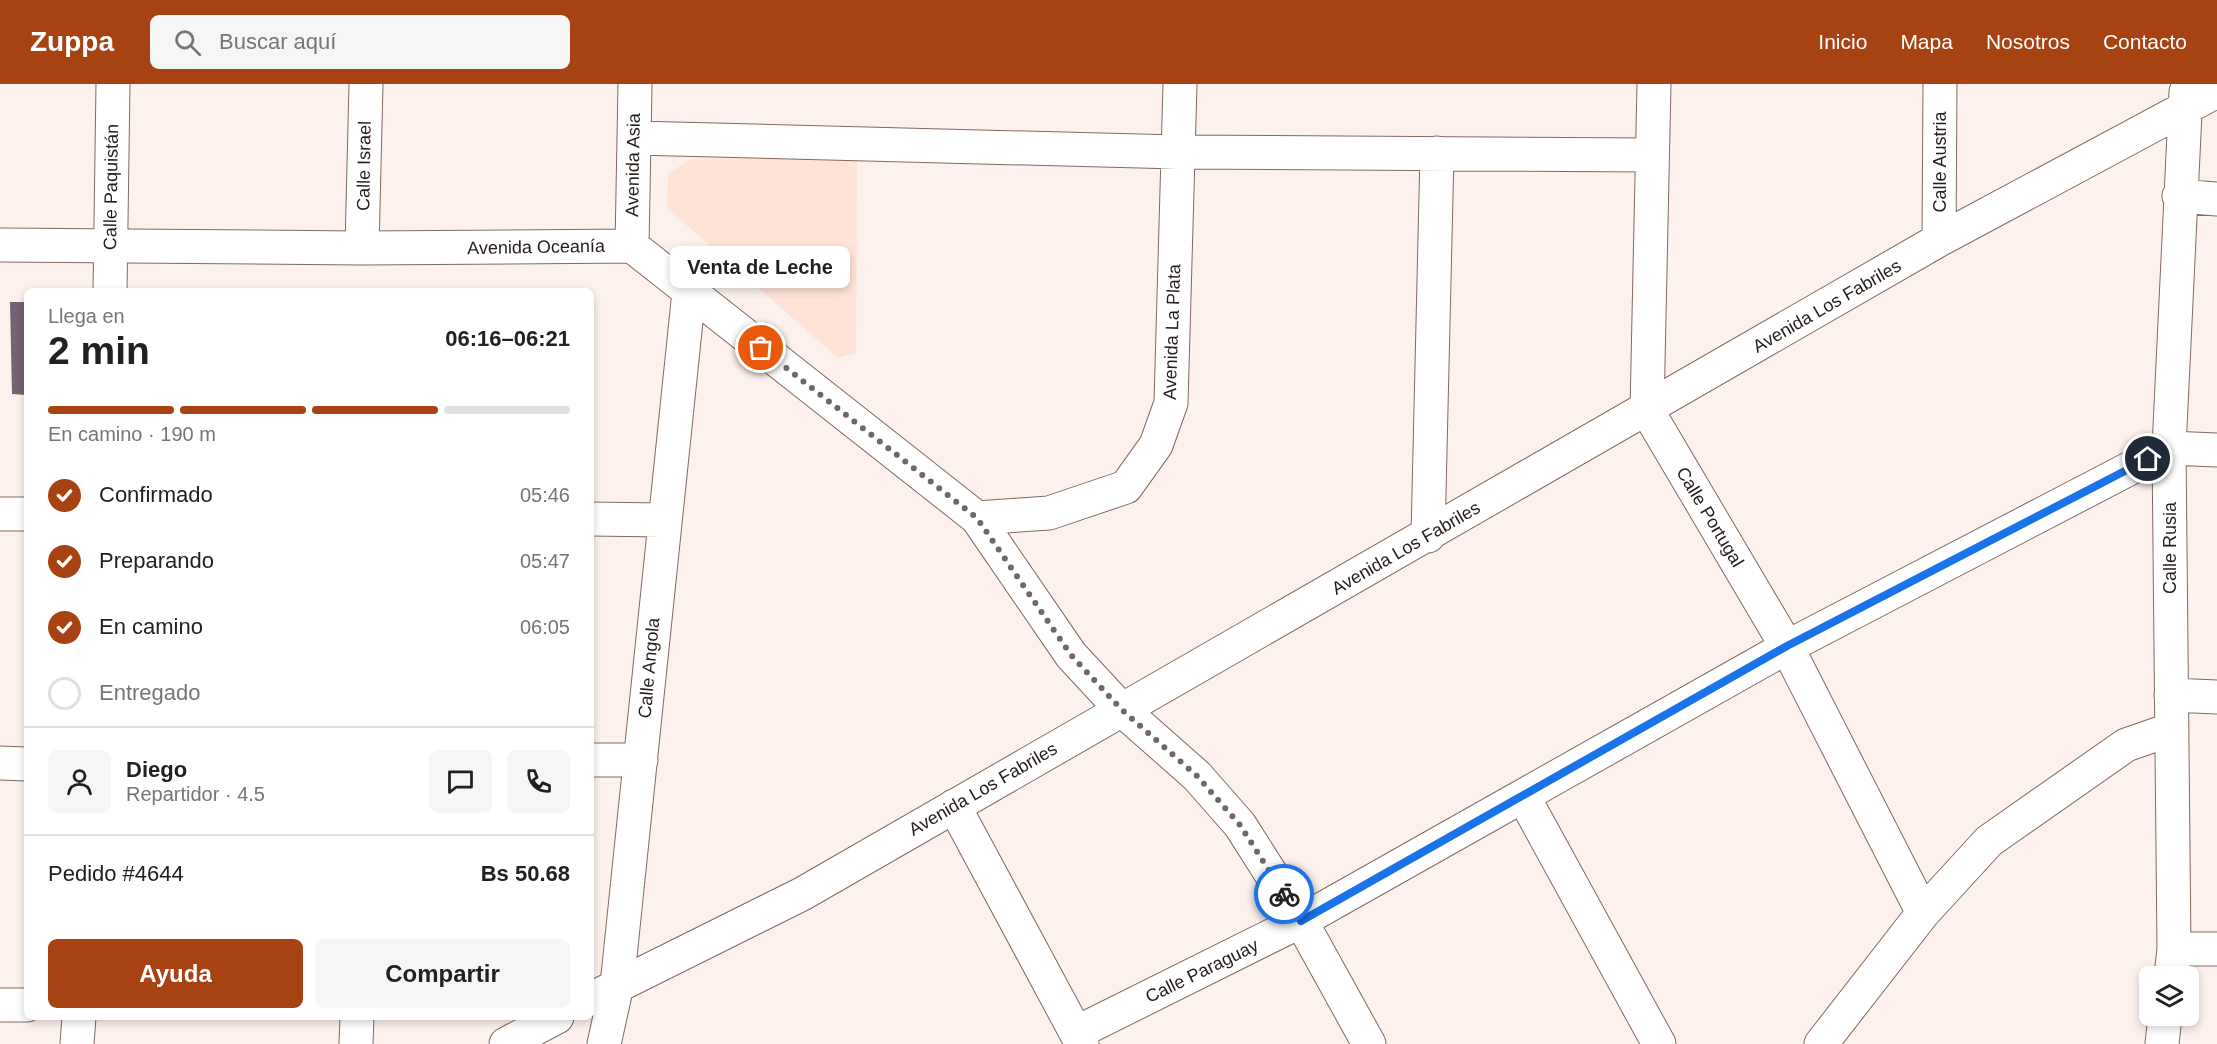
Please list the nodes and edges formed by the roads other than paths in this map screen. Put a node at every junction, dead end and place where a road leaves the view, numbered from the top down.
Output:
1 (113, 84) edge
2 (366, 84) edge
3 (635, 84) edge
4 (1180, 84) edge
5 (1654, 84) edge
6 (1940, 84) edge
7 (2217, 92) edge
8 (2186, 97) edge
9 (634, 138) junction
10 (1178, 152) junction
11 (1437, 153) junction
12 (1652, 155) junction
13 (2179, 196) junction
14 (2217, 199) edge
15 (1939, 240) junction
16 (0, 245) edge
17 (110, 245) junction
18 (632, 246) junction
19 (362, 249) junction
20 (110, 288) edge
21 (689, 292) junction
22 (1647, 410) junction
23 (2169, 448) junction
24 (2217, 450) edge
25 (0, 514) edge
26 (24, 514) edge
27 (977, 518) junction
28 (594, 519) edge
29 (663, 520) junction
30 (1428, 536) junction
31 (1787, 646) junction
32 (2171, 695) junction
33 (2217, 697) edge
34 (1121, 709) junction
35 (2172, 729) junction
36 (594, 760) edge
37 (641, 760) junction
38 (0, 763) edge
39 (24, 764) edge
40 (1522, 796) junction
41 (954, 806) junction
42 (1923, 913) junction
43 (1301, 921) junction
44 (2217, 949) edge
45 (2173, 963) edge
46 (604, 992) edge
47 (0, 1005) edge
48 (24, 1005) edge
49 (79, 1020) edge
50 (357, 1020) edge
51 (550, 1020) edge
52 (2164, 1026) edge
53 (1079, 1039) edge
54 (77, 1044) edge
55 (356, 1044) edge
56 (506, 1044) edge
57 (604, 1044) edge
58 (1369, 1044) edge
59 (1659, 1044) edge
60 (1821, 1044) edge
61 (2162, 1044) edge

1 - 17 street, Calle Paquistán
2 - 19 street, Calle Israel
3 - 9 street, Avenida Asia
4 - 10 street, Avenida La Plata
5 - 12 street
6 - 15 street, Calle Austria
7 - 8 street, Avenida Los Fabriles
8 - 13 street, Calle Rusia
8 - 15 street, Avenida Los Fabriles
9 - 10 street
9 - 18 street, Avenida Asia
10 - 11 street
10 - 27 street, Avenida La Plata
11 - 12 street
11 - 30 street
12 - 22 street
13 - 14 street
13 - 23 street, Calle Rusia
15 - 22 street, Avenida Los Fabriles
16 - 17 street, Avenida Oceanía
17 - 19 street, Avenida Oceanía
17 - 20 street, Calle Paquistán
18 - 19 street, Avenida Oceanía
18 - 21 street, Avenida Oceanía
21 - 27 street, Avenida Oceanía
21 - 29 street, Calle Angola
22 - 30 street, Avenida Los Fabriles
22 - 31 street, Calle Portugal
23 - 24 street, Calle Paraguay
23 - 31 street, Calle Paraguay
23 - 32 street, Calle Rusia
25 - 26 street
27 - 34 street, Avenida Oceanía
28 - 29 street
29 - 37 street, Calle Angola
30 - 34 street, Avenida Los Fabriles
31 - 40 street, Calle Paraguay
31 - 42 street, Calle Portugal
32 - 33 street
32 - 35 street, Calle Rusia
34 - 41 street, Avenida Los Fabriles
34 - 43 street, Avenida Oceanía
35 - 42 street
35 - 45 street, Calle Rusia
36 - 37 street
37 - 46 street, Calle Angola
38 - 39 street
40 - 43 street, Calle Paraguay
40 - 59 street
41 - 46 street, Avenida Los Fabriles
41 - 53 street
42 - 60 street
43 - 53 street, Calle Paraguay
43 - 58 street, Avenida Oceanía
44 - 45 street
46 - 57 street, Calle Angola
47 - 48 street
49 - 54 street
50 - 55 street
51 - 56 street
52 - 61 street

